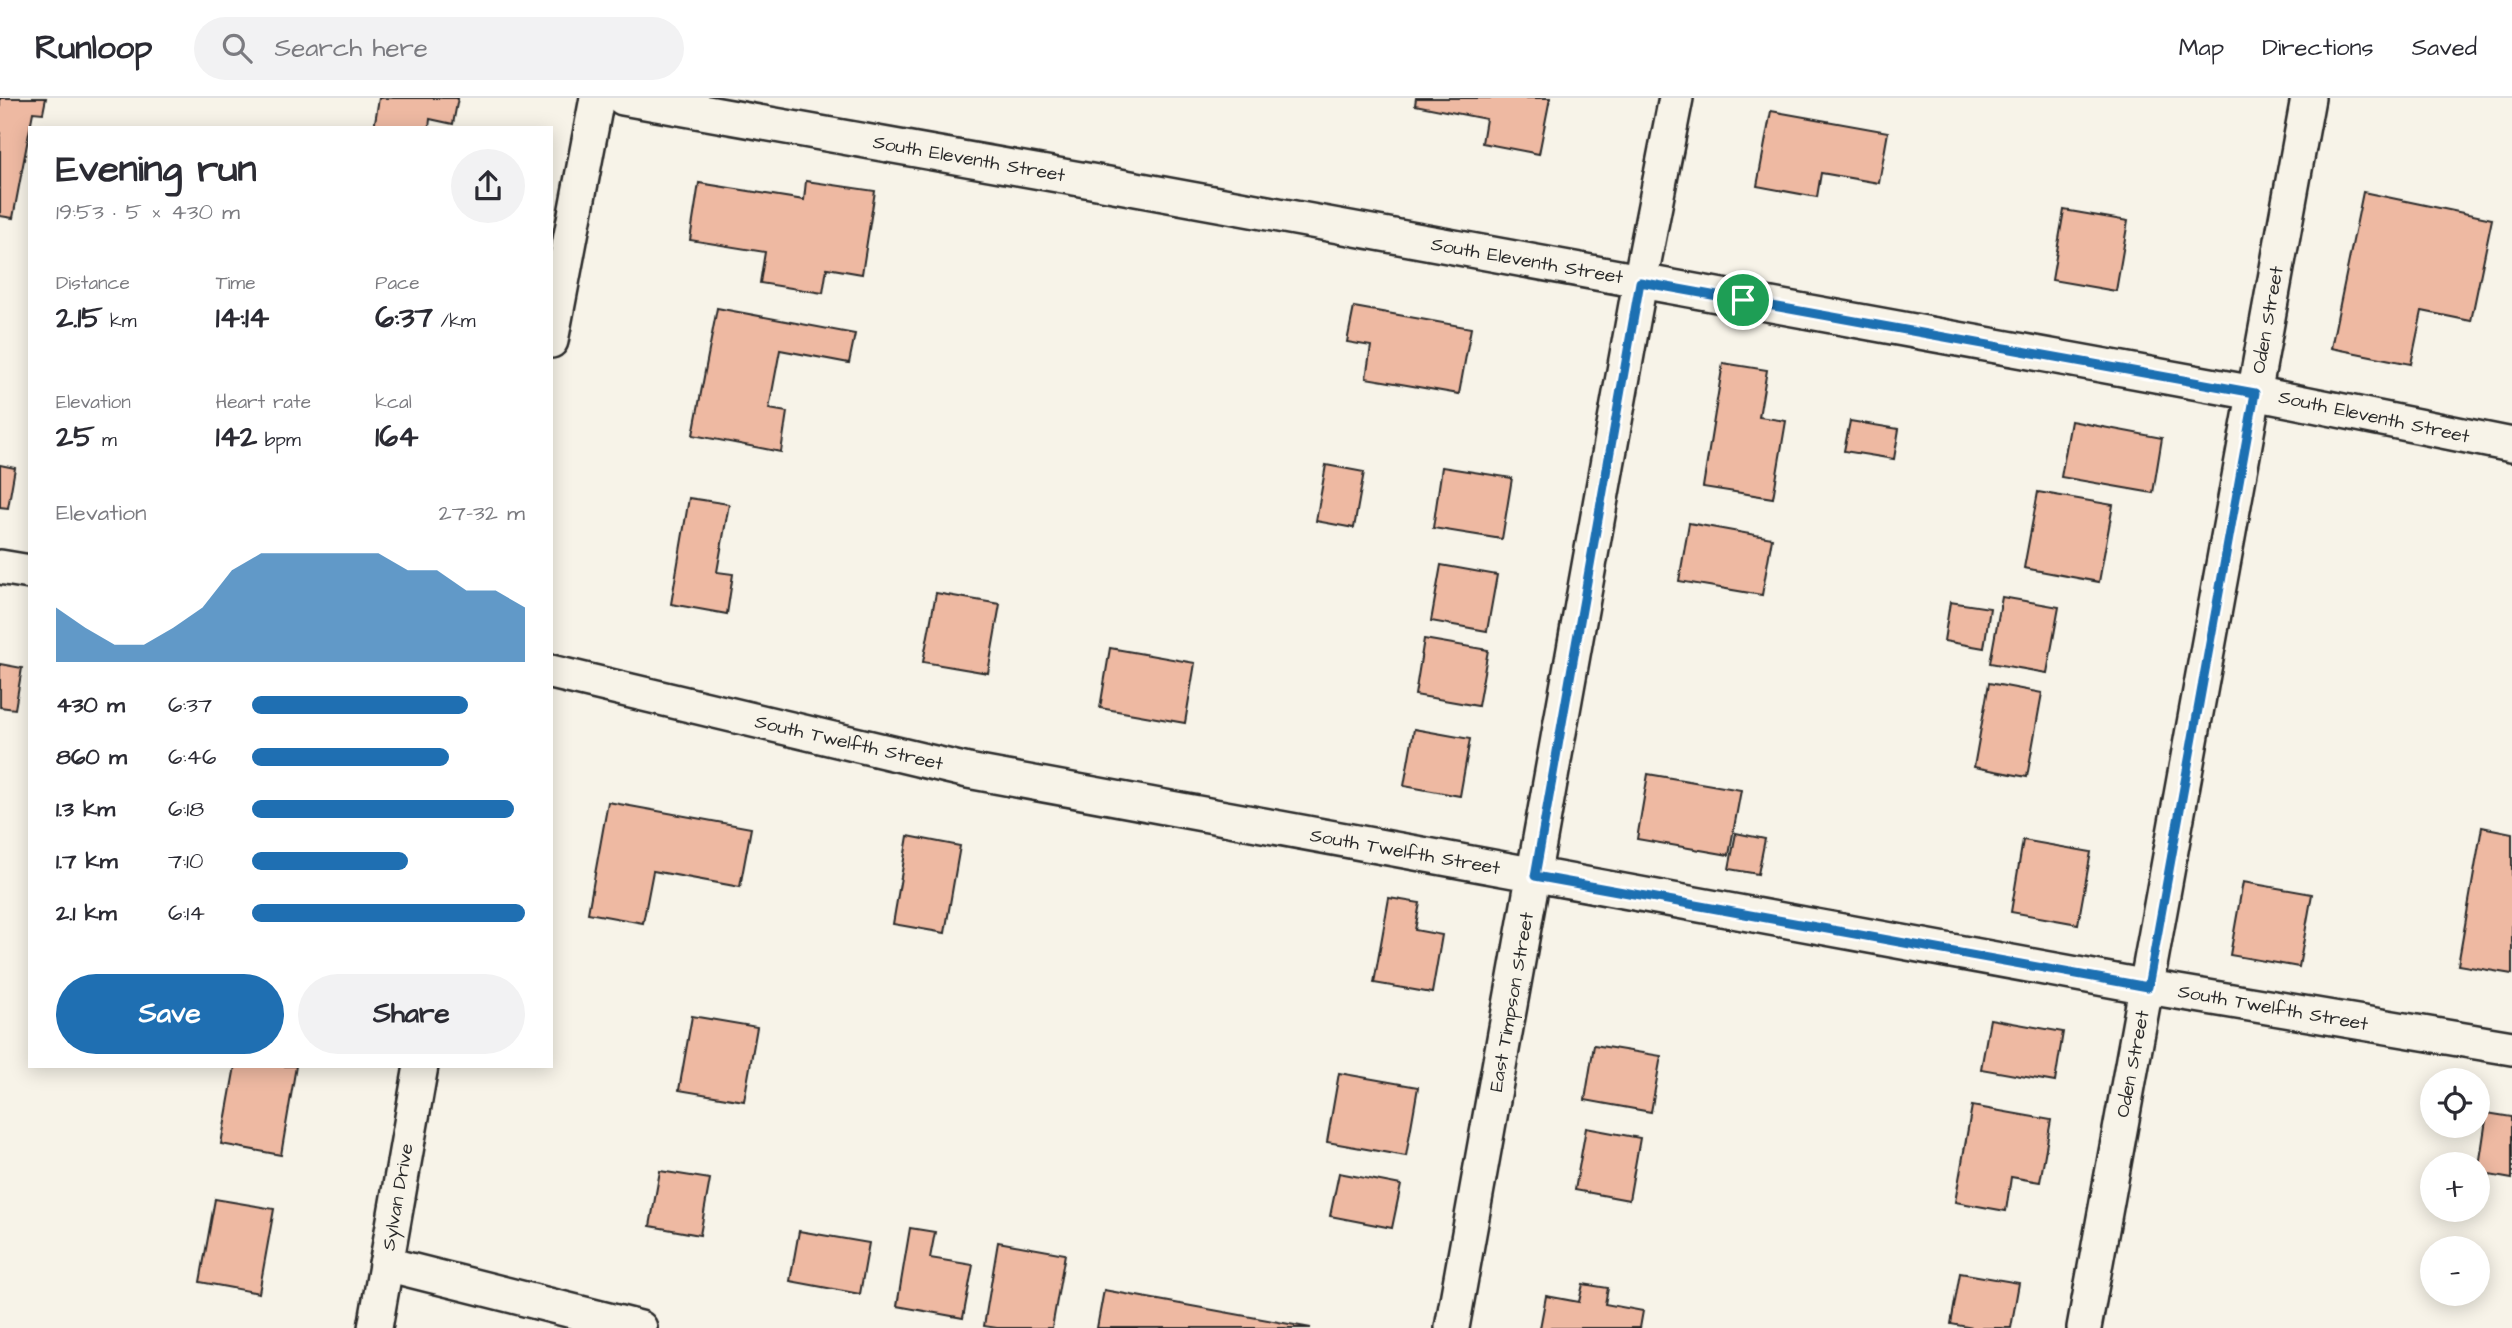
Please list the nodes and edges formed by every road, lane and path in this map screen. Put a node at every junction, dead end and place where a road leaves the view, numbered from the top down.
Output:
1 (597, 98) edge
2 (623, 98) edge
3 (1676, 98) edge
4 (2308, 98) edge
5 (1640, 282) junction
6 (553, 330) edge
7 (2255, 393) junction
8 (2512, 445) edge
9 (0, 567) edge
10 (28, 572) edge
11 (553, 672) edge
12 (1535, 876) junction
13 (2148, 987) junction
14 (2512, 1048) edge
15 (421, 1068) edge
16 (386, 1264) junction
17 (375, 1328) edge
18 (640, 1328) edge
19 (1452, 1328) edge
20 (2084, 1328) edge

1 - 6 street
2 - 5 street, South Eleventh Street
3 - 5 street, East Timpson Street
4 - 7 street, Oden Street
5 - 7 street, South Eleventh Street
5 - 12 street, East Timpson Street
7 - 8 street, South Eleventh Street
7 - 13 street, Oden Street
9 - 10 street
11 - 12 street, South Twelfth Street
12 - 13 street, South Twelfth Street
12 - 19 street, East Timpson Street
13 - 14 street, South Twelfth Street
13 - 20 street, Oden Street
15 - 16 street, Sylvan Drive
16 - 17 street, Sylvan Drive
16 - 18 street

